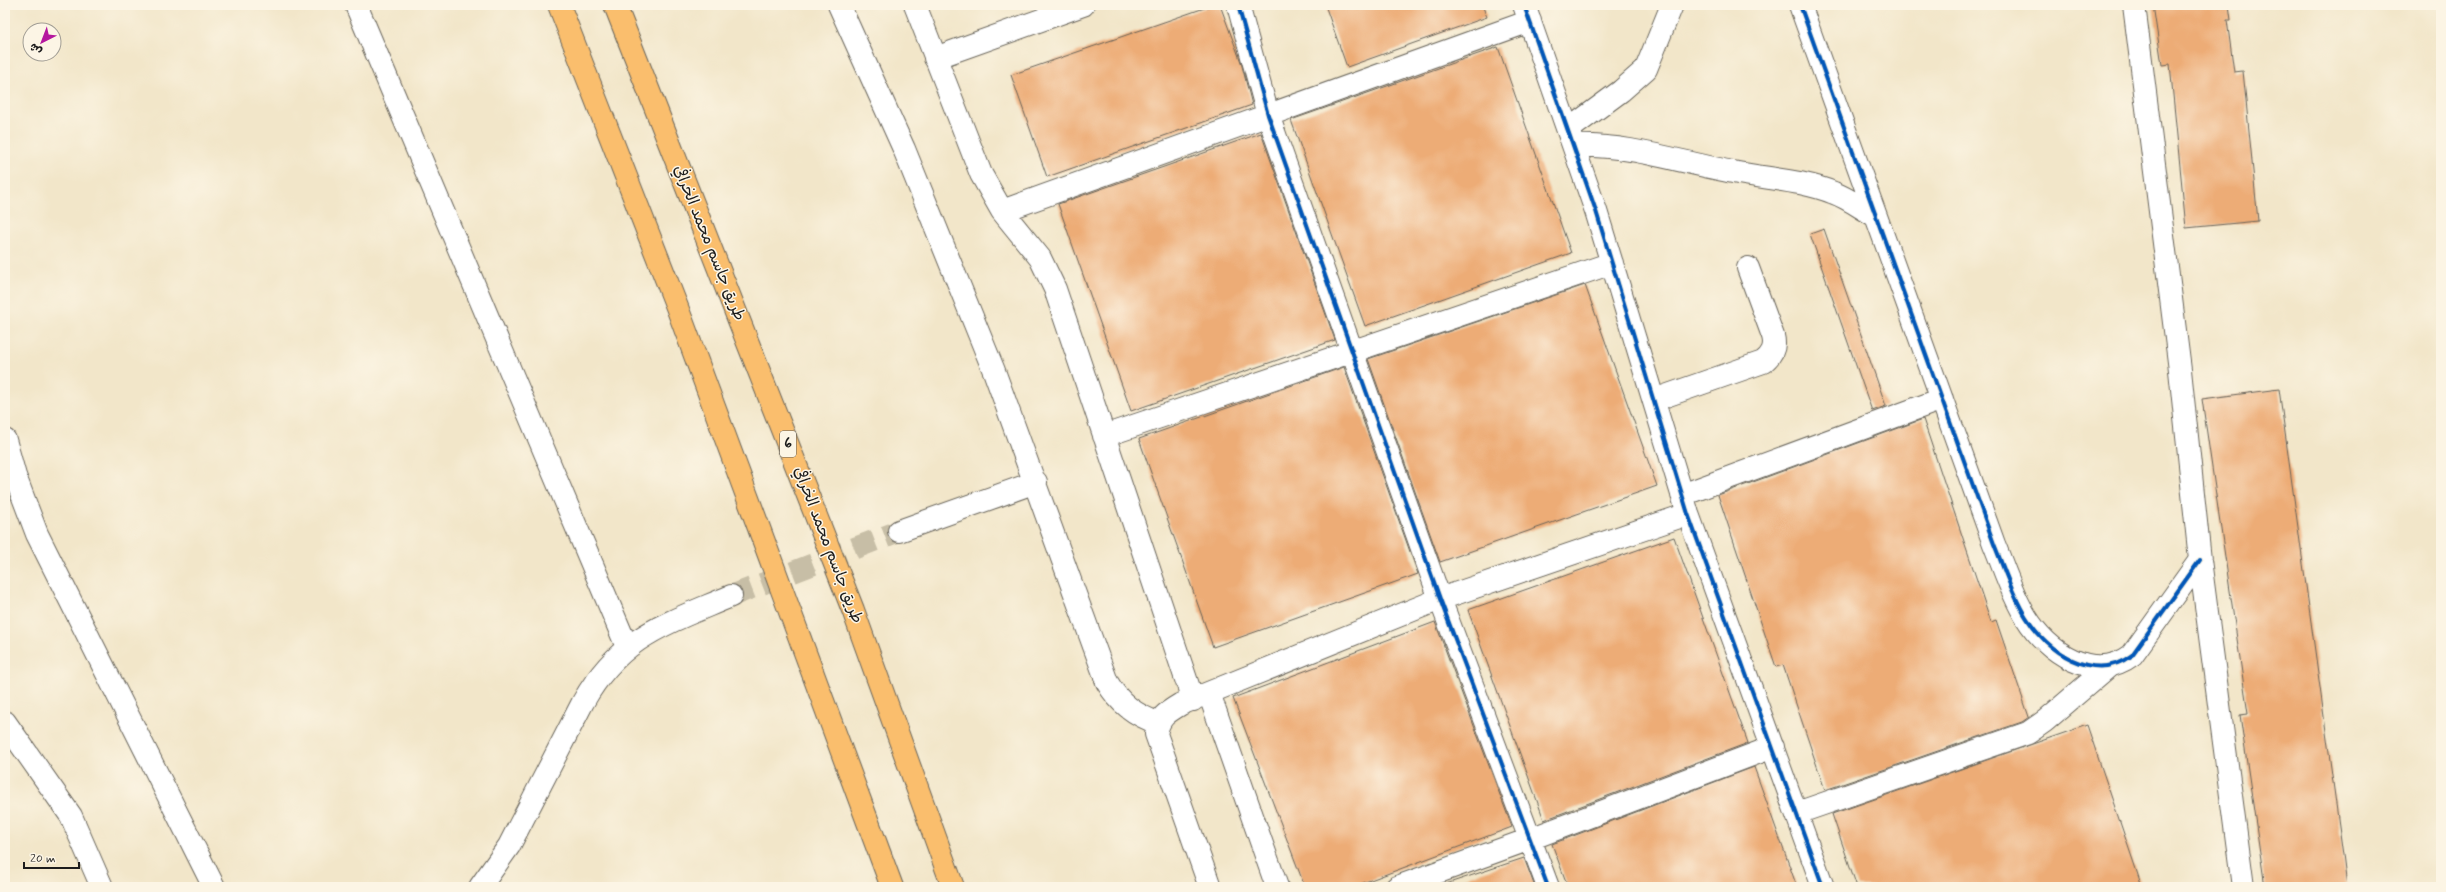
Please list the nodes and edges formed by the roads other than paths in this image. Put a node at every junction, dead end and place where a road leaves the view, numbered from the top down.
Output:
1 (356, 5) edge
2 (559, 5) edge
3 (614, 5) edge
4 (839, 5) edge
5 (914, 5) edge
6 (1083, 5) edge
7 (1238, 5) edge
8 (1672, 5) edge
9 (1800, 5) edge
10 (2134, 5) edge
11 (1527, 13) edge
12 (935, 58) junction
13 (1268, 115) junction
14 (1571, 138) junction
15 (1002, 211) junction
16 (1874, 215) junction
17 (1612, 263) junction
18 (1748, 268) dead end
19 (1353, 352) junction
20 (1942, 399) junction
21 (1654, 400) junction
22 (1104, 436) junction
23 (5, 440) edge
24 (1036, 482) junction
25 (1685, 505) junction
26 (899, 531) tunnel mouth
27 (2200, 560) junction
28 (731, 596) tunnel mouth
29 (1440, 598) junction
30 (627, 646) junction
31 (2108, 667) junction
32 (1201, 697) junction
33 (5, 722) edge
34 (1158, 723) junction
35 (1773, 747) junction
36 (1797, 813) junction
37 (1530, 839) junction
38 (102, 887) edge
39 (214, 887) edge
40 (480, 887) edge
41 (892, 887) edge
42 (953, 887) edge
43 (1210, 887) edge
44 (1277, 887) edge
45 (1397, 887) edge
46 (1548, 887) edge
47 (1823, 887) edge
48 (2243, 887) edge

1 - 30 street
2 - 41 highway
3 - 42 highway, طريق جاسم محمد الخرافي / 6
4 - 24 street
5 - 12 street
6 - 12 street
7 - 13 street
8 - 14 street
9 - 16 street
10 - 27 street
11 - 13 street
11 - 14 street
12 - 15 street
13 - 15 street
13 - 19 street
14 - 16 street
14 - 17 street
15 - 22 street
16 - 20 street
17 - 19 street
17 - 21 street
18 - 21 street
19 - 22 street
19 - 29 street
20 - 25 street
20 - 31 street
21 - 25 street
22 - 32 street
23 - 39 street
24 - 26 street
24 - 34 street
25 - 29 street
25 - 35 street
27 - 31 street
27 - 48 street
28 - 30 street
29 - 32 street
29 - 37 street
30 - 40 street
31 - 36 street
32 - 34 street
32 - 44 street
33 - 38 street
34 - 43 street
35 - 36 street
35 - 37 street
36 - 47 street
37 - 45 street
37 - 46 street

